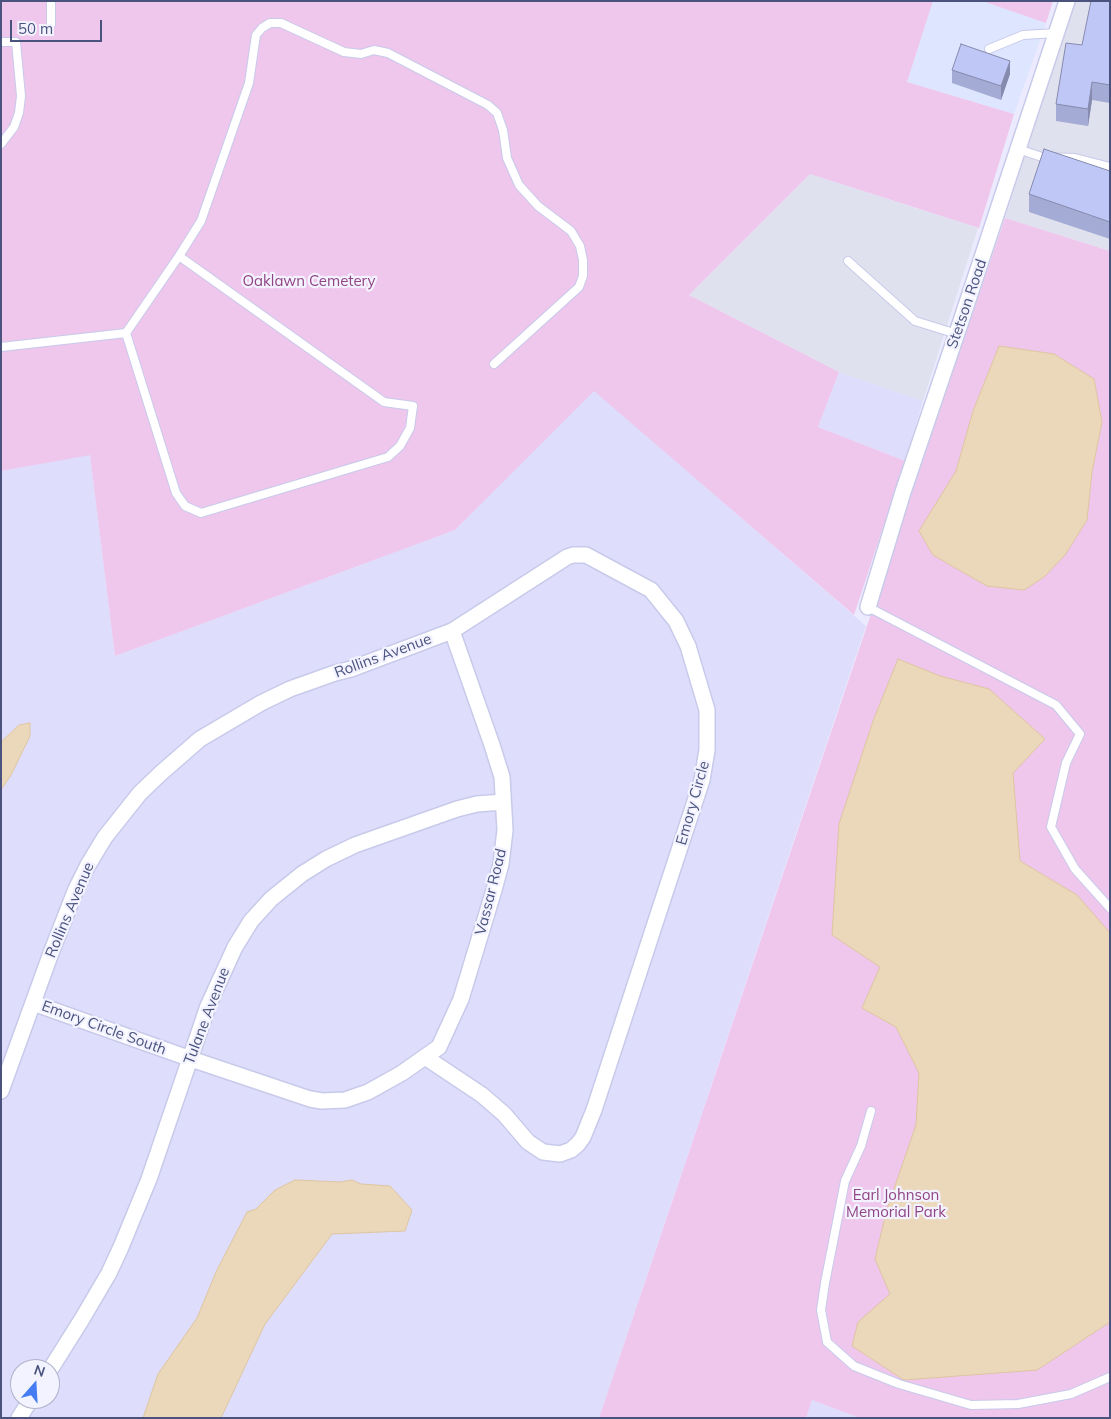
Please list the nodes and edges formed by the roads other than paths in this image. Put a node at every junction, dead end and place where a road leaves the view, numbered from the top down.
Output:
1 (51, 1) edge
2 (1067, 1) edge
3 (51, 24) dead end
4 (1057, 33) junction
5 (1, 42) edge
6 (989, 49) dead end
7 (1, 144) edge
8 (1018, 149) junction
9 (1110, 167) edge
10 (180, 256) junction
11 (848, 261) dead end
12 (126, 333) junction
13 (957, 334) junction
14 (1, 347) edge
15 (494, 364) dead end
16 (868, 607) joint
17 (452, 631) junction
18 (503, 802) junction
19 (1110, 908) edge
20 (33, 1003) junction
21 (425, 1057) junction
22 (191, 1059) junction
23 (1, 1091) edge
24 (871, 1111) dead end
25 (57, 1359) edge
26 (1110, 1377) edge

1 - 3 lane
2 - 4 street, Stetson Road
4 - 6 lane
4 - 8 street, Stetson Road
5 - 7 lane
8 - 9 lane
8 - 13 street, Stetson Road
10 - 12 lane
10 - 12 lane
10 - 15 lane
11 - 13 lane
12 - 14 lane
13 - 16 street, Stetson Road
16 - 19 lane
17 - 18 street, Vassar Road
17 - 20 street, Rollins Avenue
17 - 21 street, Emory Circle
18 - 21 street, Vassar Road
18 - 22 street, Tulane Avenue
20 - 22 street, Emory Circle South
20 - 23 street, Rollins Avenue
21 - 22 street, Emory Circle South
22 - 25 street, Tulane Avenue
24 - 26 lane

